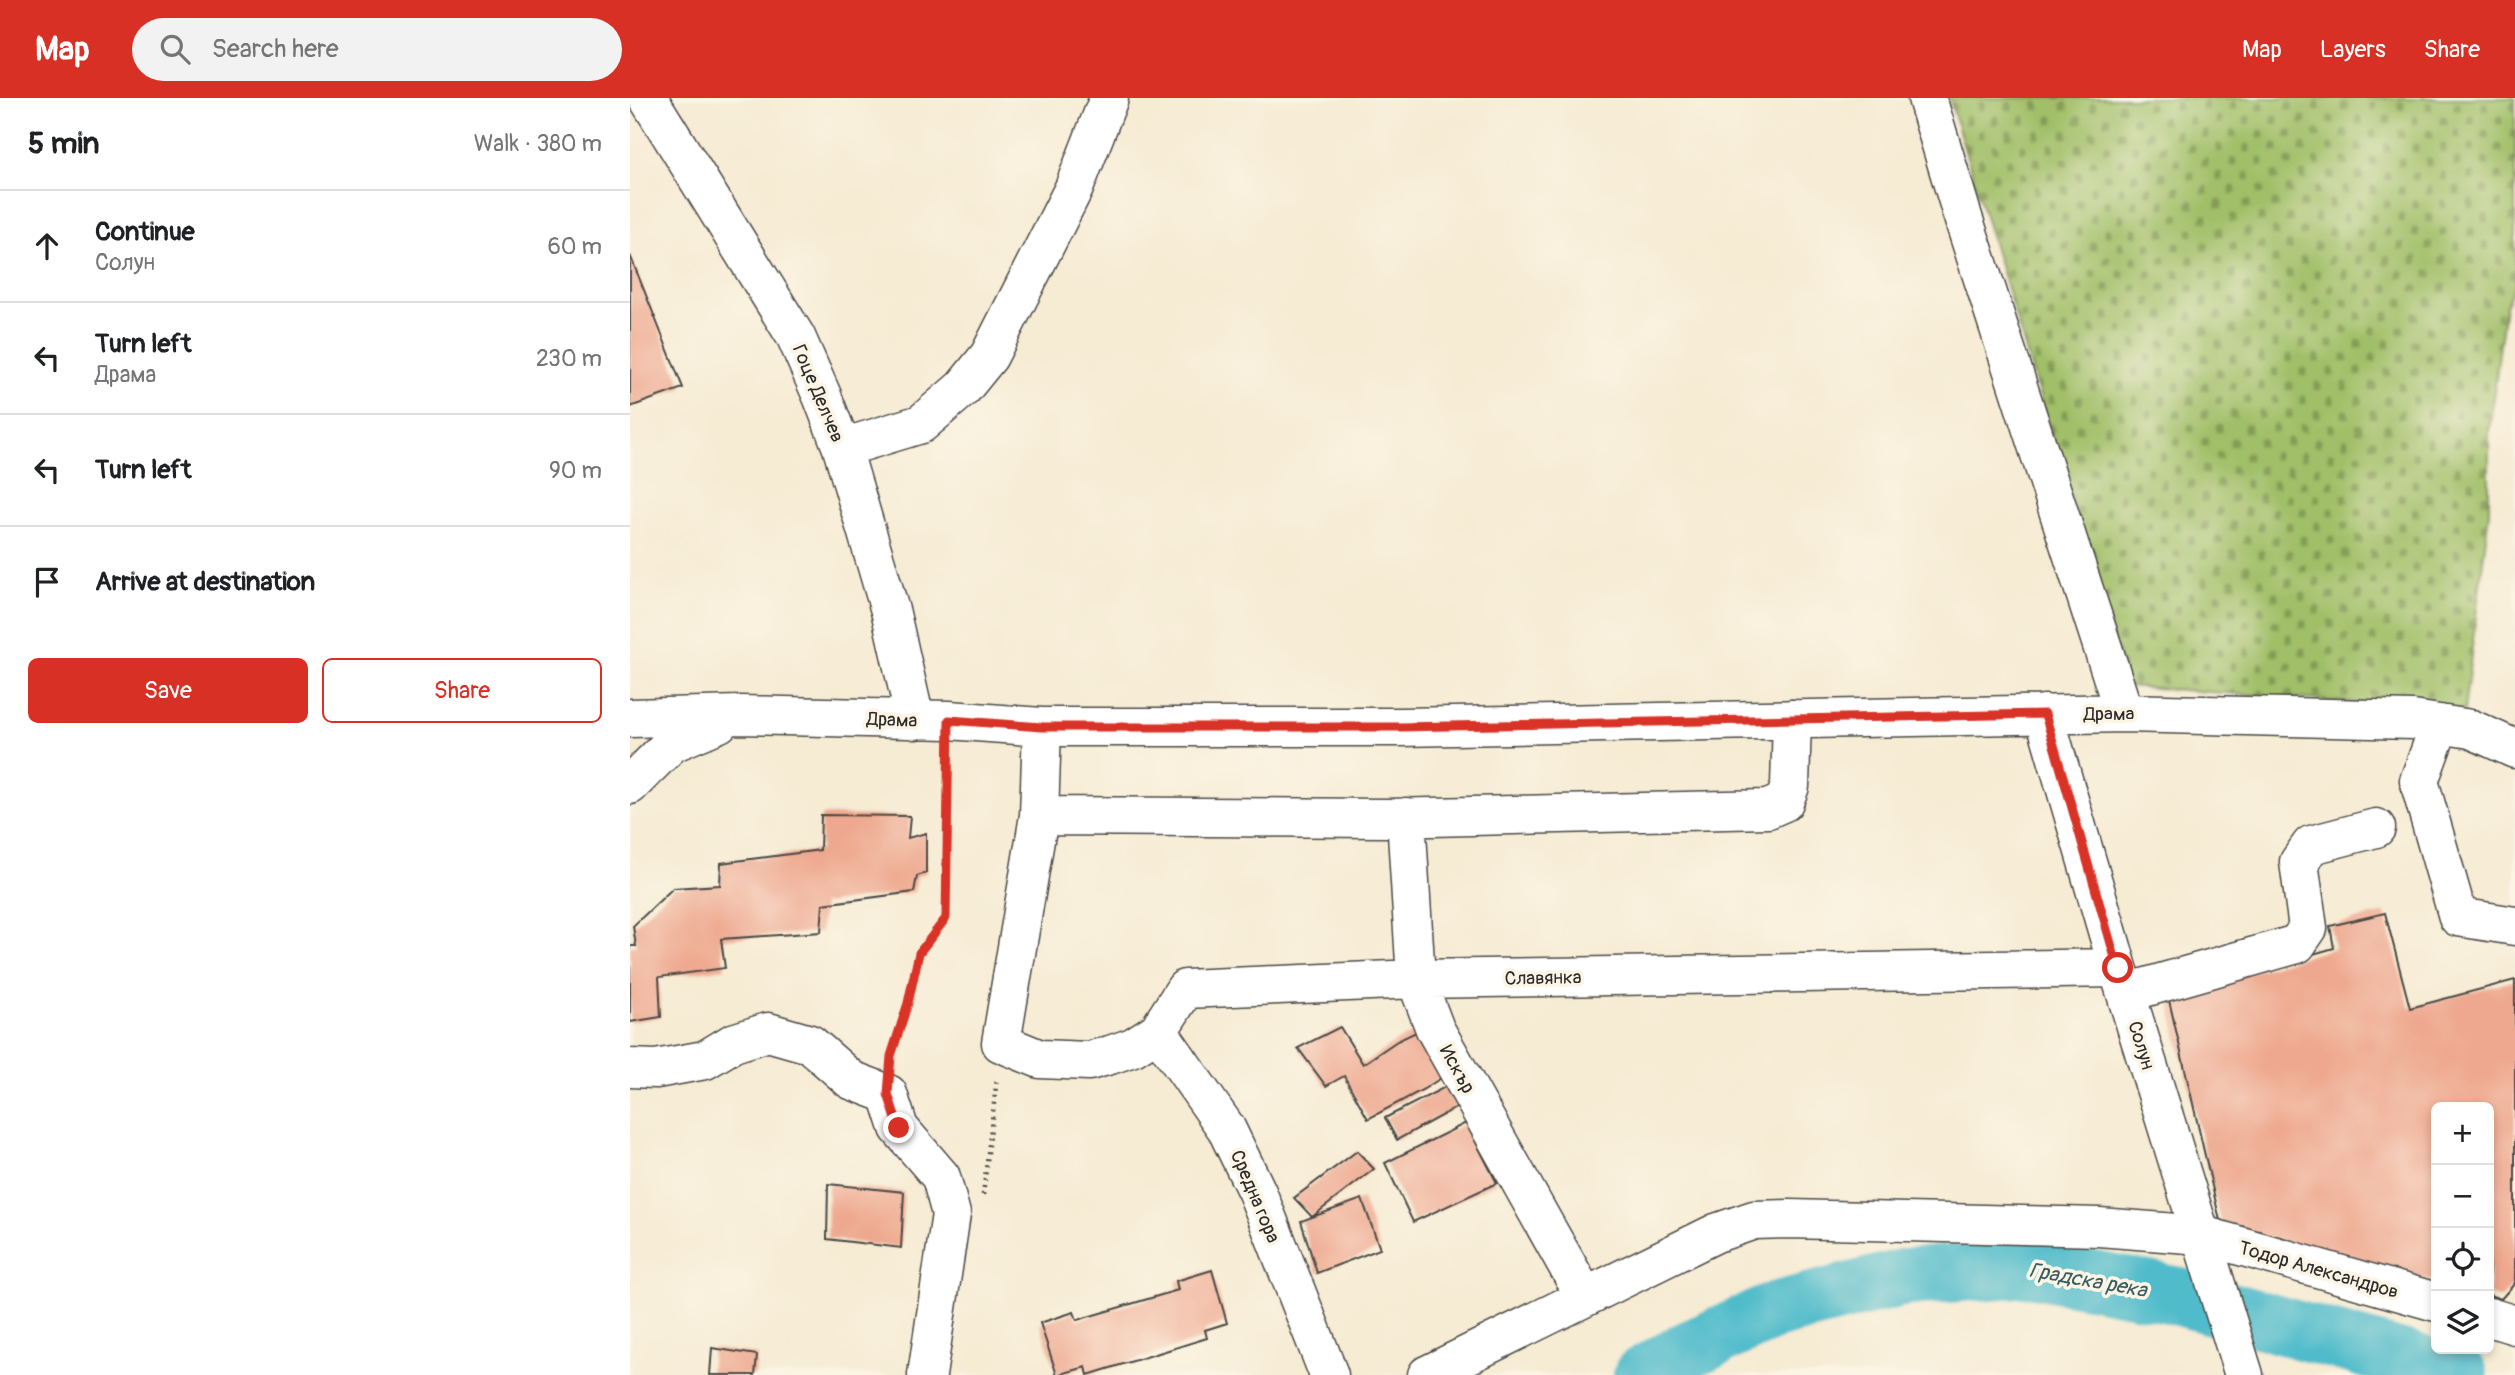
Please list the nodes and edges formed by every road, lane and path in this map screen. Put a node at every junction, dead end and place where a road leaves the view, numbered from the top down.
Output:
1 (648, 98) edge
2 (1109, 98) edge
3 (1927, 98) edge
4 (842, 449) junction
5 (2124, 713) junction
6 (2045, 714) junction
7 (740, 715) junction
8 (630, 718) edge
9 (1792, 719) junction
10 (932, 720) junction
11 (2440, 724) junction
12 (1042, 727) junction
13 (2515, 749) edge
14 (630, 785) edge
15 (1039, 816) junction
16 (1406, 817) junction
17 (2376, 828) dead end
18 (2515, 926) edge
19 (1416, 979) junction
20 (2122, 980) junction
21 (1158, 1031) junction
22 (630, 1068) edge
23 (888, 1094) junction
24 (2202, 1235) junction
25 (1585, 1297) junction
26 (2431, 1301) edge
27 (2494, 1319) edge
28 (2515, 1325) edge
29 (2239, 1360) edge
30 (927, 1375) edge
31 (1329, 1375) edge
32 (1427, 1375) edge

1 - 4 street, Гоце Делчев
2 - 4 street
3 - 5 street
4 - 10 street, Гоце Делчев
5 - 6 street, Драма
5 - 11 street, Драма
6 - 9 street, Драма
6 - 20 street, Солун
7 - 8 street
7 - 10 street, Драма
7 - 14 street, Драма
9 - 12 street, Драма
9 - 16 street
10 - 12 street, Драма
10 - 23 path
11 - 13 street, Драма
11 - 18 street
12 - 15 street
15 - 16 street
15 - 21 street, Славянка
16 - 19 street, Искър
17 - 20 street, Славянка
19 - 20 street, Славянка
19 - 21 street, Славянка
19 - 25 street, Искър
20 - 24 street, Солун
21 - 31 street, Средна гора
22 - 23 street
23 - 30 street
24 - 25 street, Тодор Александров
24 - 26 street, Тодор Александров
24 - 29 street, Солун
25 - 32 street, Тодор Александров
27 - 28 street

